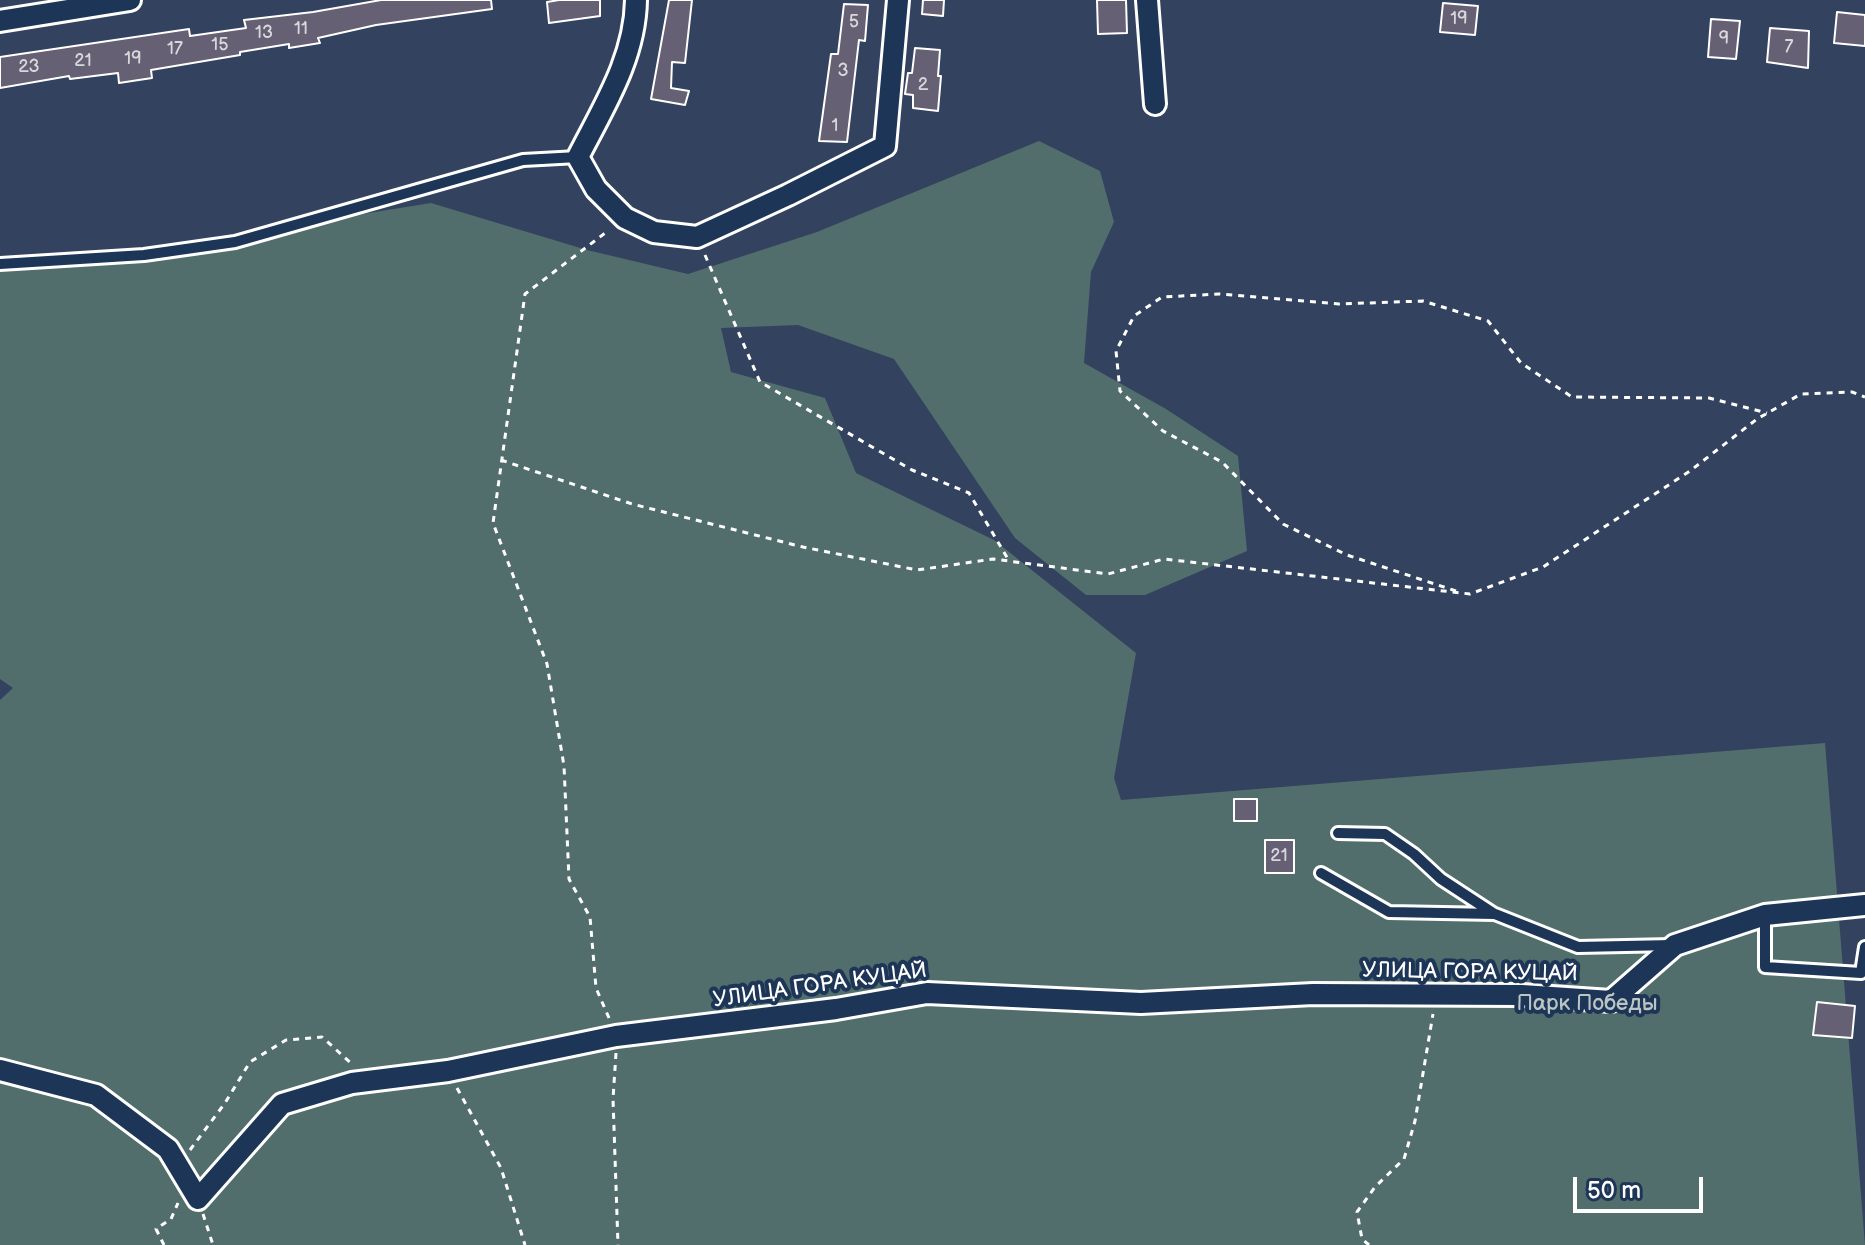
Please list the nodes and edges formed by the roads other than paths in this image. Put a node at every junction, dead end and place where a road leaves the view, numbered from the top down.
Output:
1 (130, 0) edge
2 (636, 0) edge
3 (898, 0) edge
4 (1147, 0) edge
5 (0, 21) edge
6 (1155, 104) dead end
7 (578, 157) junction
8 (0, 264) edge
9 (1338, 833) dead end
10 (1321, 873) dead end
11 (1865, 905) edge
12 (1495, 914) junction
13 (1765, 915) junction
14 (1675, 945) junction
15 (1865, 947) edge
16 (0, 1070) edge

1 - 5 street
2 - 7 street
3 - 7 street
4 - 6 street
7 - 8 lane
9 - 12 lane
10 - 12 lane
11 - 13 street, УЛИЦА ГОРА КУЦАЙ
12 - 14 lane
13 - 14 street, УЛИЦА ГОРА КУЦАЙ
13 - 15 lane
14 - 16 street, УЛИЦА ГОРА КУЦАЙ

